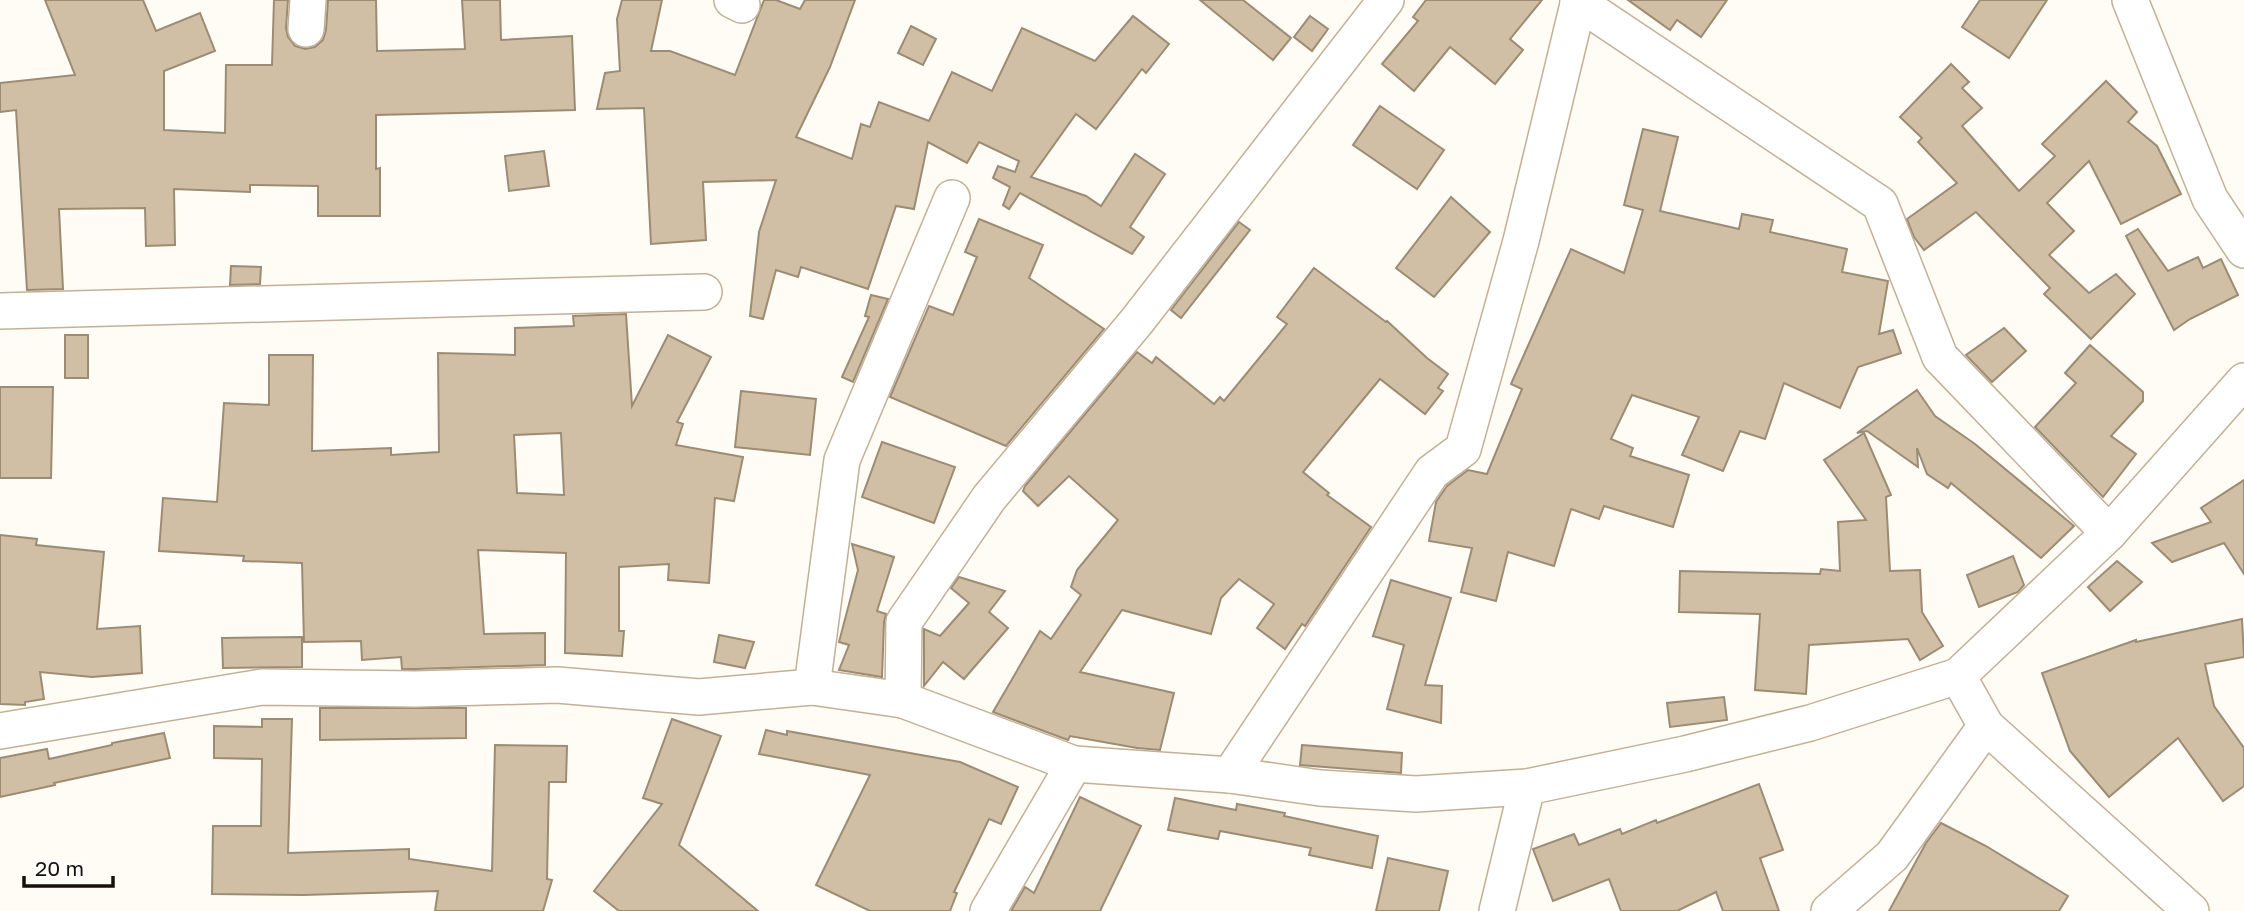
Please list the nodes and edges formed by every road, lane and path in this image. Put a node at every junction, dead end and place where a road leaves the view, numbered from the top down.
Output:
1 (1386, 0) edge
2 (2130, 0) edge
3 (1578, 1) edge
4 (952, 198) dead end
5 (2244, 250) edge
6 (704, 292) dead end
7 (0, 311) edge
8 (2244, 381) edge
9 (2109, 533) junction
10 (1958, 676) junction
11 (813, 687) junction
12 (902, 700) junction
13 (1986, 726) junction
14 (0, 731) edge
15 (1073, 764) junction
16 (1230, 775) junction
17 (1527, 787) junction
18 (988, 911) edge
19 (1497, 911) edge
20 (1829, 911) edge
21 (2191, 911) edge

1 - 12 street
2 - 5 street
3 - 9 street
3 - 16 street
4 - 11 street
6 - 7 street
8 - 9 street
9 - 10 street
10 - 13 street
10 - 17 street
11 - 12 street
11 - 14 street
12 - 15 street
13 - 20 street
13 - 21 street
15 - 16 street
15 - 18 street
16 - 17 street
17 - 19 street

